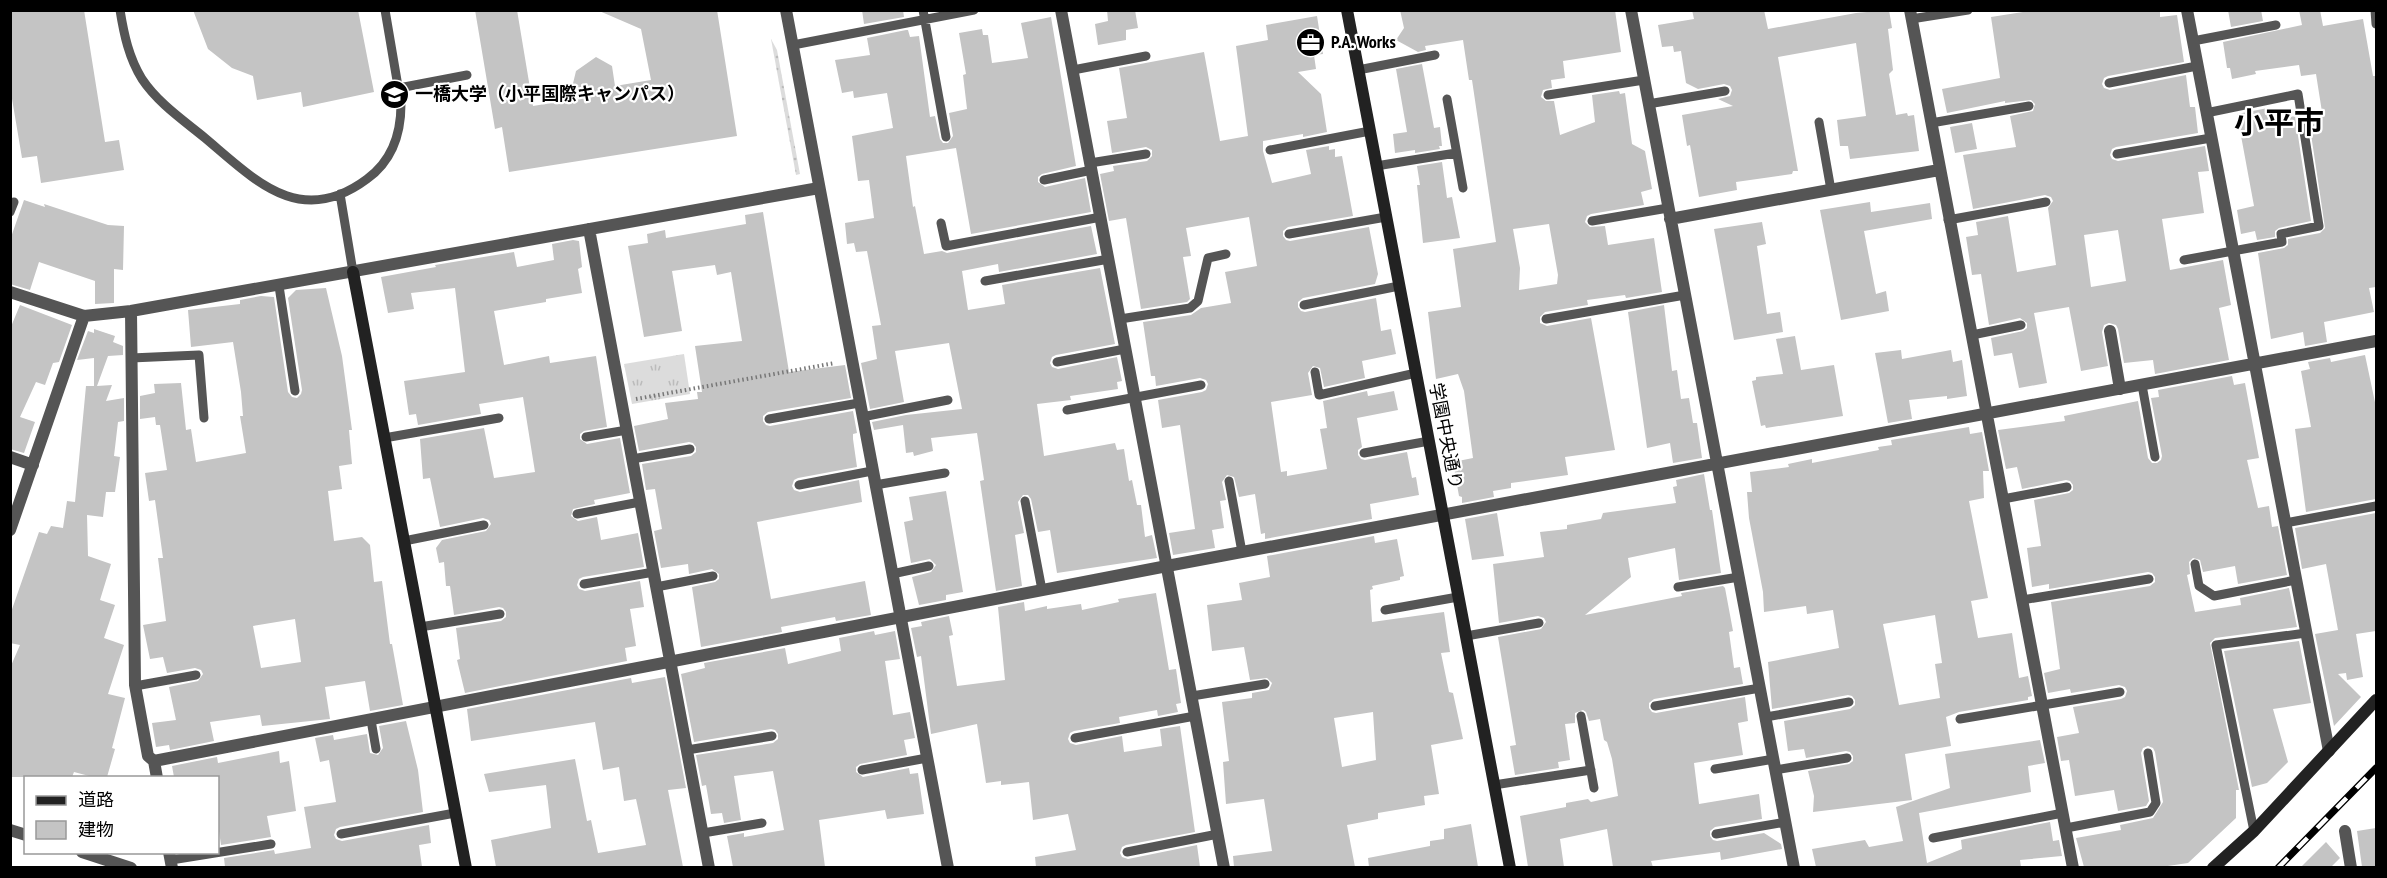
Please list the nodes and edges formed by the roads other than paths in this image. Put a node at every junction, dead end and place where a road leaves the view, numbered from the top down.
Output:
1 (120, 10) edge
2 (385, 10) edge
3 (786, 10) edge
4 (974, 10) edge
5 (1061, 10) edge
6 (1347, 10) edge
7 (1968, 10) edge
8 (2187, 10) edge
9 (2374, 10) edge
10 (1633, 11) edge
11 (924, 15) edge
12 (1910, 15) edge
13 (2376, 24) edge
14 (2276, 25) dead end
15 (2193, 41) junction
16 (793, 45) junction
17 (1435, 55) dead end
18 (1146, 56) dead end
19 (2197, 66) junction
20 (1072, 70) junction
21 (1358, 70) junction
22 (466, 75) dead end
23 (1644, 80) junction
24 (2109, 83) dead end
25 (399, 88) junction
26 (1725, 91) dead end
27 (1548, 95) dead end
28 (1447, 99) dead end
29 (1648, 104) junction
30 (2029, 106) dead end
31 (2206, 112) junction
32 (1818, 122) dead end
33 (1930, 123) junction
34 (1370, 131) junction
35 (946, 136) dead end
36 (2211, 138) junction
37 (1270, 150) dead end
38 (1456, 153) junction
39 (1146, 154) dead end
40 (2117, 154) dead end
41 (1091, 166) junction
42 (1376, 166) junction
43 (1939, 170) junction
44 (1044, 180) dead end
45 (819, 188) junction
46 (1463, 188) dead end
47 (1831, 190) junction
48 (340, 194) junction
49 (14, 202) dead end
50 (2046, 202) dead end
51 (10, 212) edge
52 (1669, 214) junction
53 (1101, 217) junction
54 (1386, 217) junction
55 (1948, 220) junction
56 (1592, 221) dead end
57 (941, 223) dead end
58 (589, 230) junction
59 (1289, 234) dead end
60 (2233, 251) junction
61 (1226, 254) dead end
62 (1108, 259) junction
63 (2184, 261) dead end
64 (353, 272) junction
65 (985, 281) dead end
66 (279, 286) junction
67 (1399, 286) junction
68 (10, 292) edge
69 (1685, 295) junction
70 (1304, 305) dead end
71 (131, 311) junction
72 (84, 316) junction
73 (1120, 319) junction
74 (1545, 319) dead end
75 (2021, 325) dead end
76 (2110, 331) dead end
77 (1972, 335) junction
78 (2376, 341) edge
79 (1125, 349) junction
80 (131, 358) junction
81 (1057, 362) dead end
82 (2254, 364) junction
83 (1315, 372) dead end
84 (1416, 374) junction
85 (1201, 385) dead end
86 (2142, 385) junction
87 (2120, 389) junction
88 (295, 391) dead end
89 (1135, 397) junction
90 (948, 400) dead end
91 (859, 403) junction
92 (1067, 410) dead end
93 (1986, 413) junction
94 (862, 417) junction
95 (204, 418) dead end
96 (500, 418) dead end
97 (769, 419) dead end
98 (627, 430) junction
99 (586, 437) dead end
100 (384, 438) junction
101 (1429, 441) junction
102 (690, 449) dead end
103 (1364, 453) dead end
104 (10, 457) edge
105 (2155, 457) dead end
106 (632, 459) junction
107 (1717, 464) junction
108 (33, 465) junction
109 (872, 471) junction
110 (945, 473) dead end
111 (1229, 481) dead end
112 (799, 485) dead end
113 (875, 485) junction
114 (2067, 487) dead end
115 (2002, 499) junction
116 (1025, 501) dead end
117 (640, 502) junction
118 (2376, 506) edge
119 (577, 514) dead end
120 (1443, 515) junction
121 (2285, 523) junction
122 (484, 525) dead end
123 (10, 530) edge
124 (404, 541) junction
125 (1242, 552) junction
126 (2195, 564) dead end
127 (929, 566) dead end
128 (1167, 566) junction
129 (654, 572) junction
130 (892, 574) junction
131 (713, 576) dead end
132 (1739, 578) junction
133 (2149, 579) dead end
134 (2296, 579) junction
135 (585, 584) dead end
136 (656, 587) junction
137 (1678, 587) dead end
138 (1042, 590) junction
139 (1458, 597) junction
140 (2022, 600) junction
141 (1385, 610) dead end
142 (500, 614) dead end
143 (900, 617) junction
144 (1539, 623) dead end
145 (420, 627) junction
146 (2306, 633) junction
147 (1466, 636) junction
148 (670, 662) junction
149 (196, 675) dead end
150 (1265, 684) dead end
151 (135, 686) junction
152 (1760, 688) junction
153 (2120, 692) dead end
154 (1192, 696) junction
155 (2376, 700) edge
156 (1849, 702) dead end
157 (1655, 706) dead end
158 (2043, 706) junction
159 (436, 707) junction
160 (1196, 716) junction
161 (1581, 716) dead end
162 (1766, 717) junction
163 (371, 720) junction
164 (1960, 720) dead end
165 (772, 736) dead end
166 (1075, 738) dead end
167 (376, 750) dead end
168 (687, 750) junction
169 (2329, 750) junction
170 (2148, 753) dead end
171 (927, 758) junction
172 (1847, 758) dead end
173 (154, 761) junction
174 (1775, 765) junction
175 (1715, 769) dead end
176 (1590, 770) junction
177 (862, 771) dead end
178 (157, 776) edge
179 (1494, 785) junction
180 (1594, 789) dead end
181 (455, 813) junction
182 (2063, 813) junction
183 (1786, 822) junction
184 (762, 823) dead end
185 (2066, 828) junction
186 (2254, 831) junction
187 (2345, 831) dead end
188 (703, 833) junction
189 (341, 834) dead end
190 (1218, 834) junction
191 (1716, 834) dead end
192 (1933, 838) dead end
193 (272, 844) dead end
194 (219, 852) edge
195 (1126, 852) dead end
196 (89, 854) edge
197 (209, 854) edge
198 (171, 860) edge
199 (131, 867) edge
200 (466, 867) edge
201 (709, 867) edge
202 (948, 867) edge
203 (1224, 867) edge
204 (1510, 867) edge
205 (1794, 867) edge
206 (2073, 867) edge
207 (2213, 867) edge
208 (2351, 867) edge

1 - 48 lane
2 - 25 lane
3 - 16 street
4 - 11 lane
5 - 20 street
6 - 21 street, 学園中央通り
7 - 12 lane
8 - 15 street
9 - 13 lane
10 - 23 street
11 - 16 lane
11 - 35 lane
12 - 33 street
14 - 15 lane
15 - 19 street
16 - 45 street
17 - 21 lane
18 - 20 lane
19 - 24 lane
19 - 31 street
20 - 41 street
21 - 34 street, 学園中央通り
22 - 25 lane
23 - 27 lane
23 - 29 street
25 - 48 lane
26 - 29 lane
28 - 38 lane
29 - 52 street
30 - 33 lane
31 - 36 street
31 - 60 lane
32 - 47 lane
33 - 43 street
34 - 37 lane
34 - 42 street, 学園中央通り
36 - 40 lane
36 - 60 street
38 - 42 lane
38 - 46 lane
39 - 41 lane
41 - 44 lane
41 - 53 street
42 - 54 street, 学園中央通り
43 - 47 street
43 - 55 street
45 - 58 street
45 - 91 street
47 - 52 street
48 - 64 lane
49 - 51 lane
50 - 55 lane
52 - 56 lane
52 - 69 street
53 - 57 lane
53 - 62 street
54 - 59 lane
54 - 67 street, 学園中央通り
55 - 77 street
58 - 64 street
58 - 98 street
60 - 63 lane
60 - 82 street
61 - 73 lane
62 - 65 lane
62 - 73 street
64 - 66 street
64 - 100 street
66 - 71 street
66 - 88 lane
67 - 70 lane
67 - 84 street, 学園中央通り
68 - 72 street
69 - 74 lane
69 - 107 street
71 - 72 street
71 - 80 street
72 - 108 street
73 - 79 street
75 - 77 lane
76 - 87 street
77 - 93 street
78 - 82 street
79 - 81 lane
79 - 89 street
80 - 95 lane
80 - 151 street
82 - 86 street
82 - 121 street
83 - 84 lane
84 - 101 street, 学園中央通り
85 - 89 lane
86 - 87 street
86 - 105 lane
87 - 93 street
89 - 92 lane
89 - 128 street
90 - 94 lane
91 - 94 street
91 - 97 lane
93 - 107 street
93 - 115 street
94 - 109 street
96 - 100 lane
98 - 99 lane
98 - 106 street
100 - 124 street
101 - 103 lane
101 - 120 street, 学園中央通り
102 - 106 lane
104 - 108 street
106 - 117 street
107 - 120 street
107 - 132 street
108 - 123 street
109 - 112 lane
109 - 113 street
110 - 113 lane
111 - 125 lane
113 - 130 street
114 - 115 lane
115 - 140 street
116 - 138 lane
117 - 119 lane
117 - 129 street
118 - 121 lane
120 - 125 street
120 - 139 street, 学園中央通り
121 - 134 street
122 - 124 lane
124 - 145 street
125 - 128 street
126 - 134 lane
127 - 130 lane
128 - 138 street
128 - 154 street
129 - 135 lane
129 - 136 street
130 - 143 street
131 - 136 lane
132 - 137 lane
132 - 152 street
133 - 140 lane
134 - 146 street
136 - 148 street
138 - 143 street
139 - 141 lane
139 - 147 street, 学園中央通り
140 - 158 street
142 - 145 lane
143 - 148 street
143 - 171 street
144 - 147 lane
145 - 159 street
146 - 169 street
146 - 186 lane
147 - 179 street, 学園中央通り
148 - 159 street
148 - 168 street
149 - 151 lane
150 - 154 lane
151 - 173 street
152 - 157 lane
152 - 162 street
153 - 158 lane
154 - 160 street
155 - 169 street
156 - 162 lane
158 - 164 lane
158 - 182 street
159 - 163 street
159 - 181 street
160 - 166 lane
160 - 190 street
161 - 176 lane
162 - 174 street
163 - 167 lane
163 - 173 street
165 - 168 lane
168 - 188 street
169 - 186 street
170 - 185 lane
171 - 177 lane
171 - 202 street
172 - 174 lane
173 - 178 street
174 - 175 lane
174 - 183 street
176 - 179 lane
176 - 180 lane
179 - 204 street, 学園中央通り
181 - 189 lane
181 - 200 street
182 - 185 street
182 - 192 lane
183 - 191 lane
183 - 205 street
184 - 188 lane
185 - 206 street
186 - 207 street
187 - 208 street
188 - 201 street
190 - 195 lane
190 - 203 street
193 - 194 lane
196 - 199 street
197 - 198 lane

